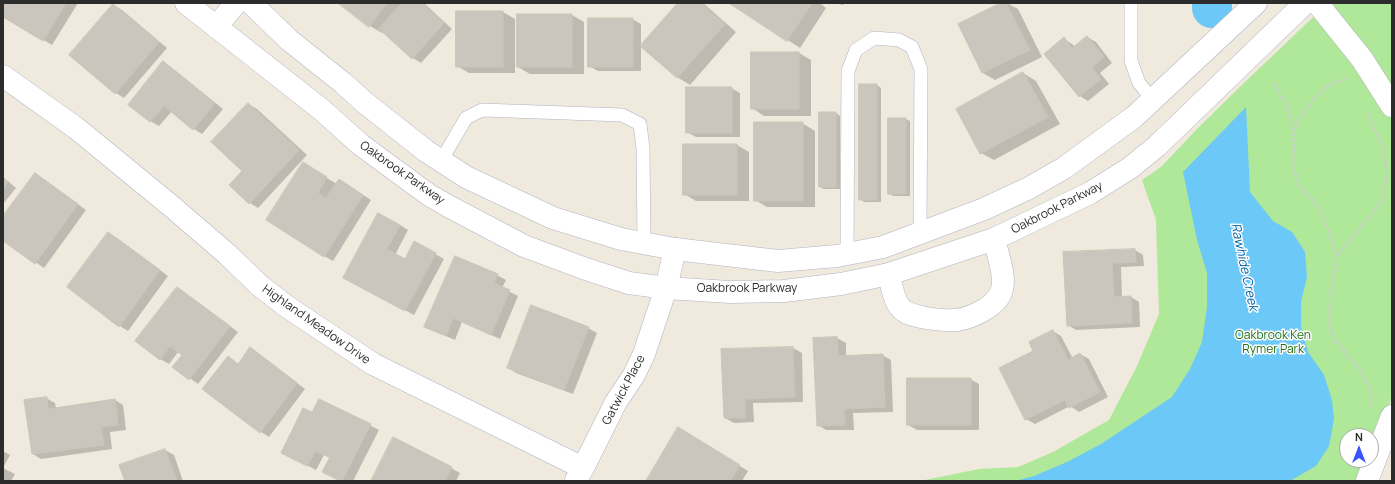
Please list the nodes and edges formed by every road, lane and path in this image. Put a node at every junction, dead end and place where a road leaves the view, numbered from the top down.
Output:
1 (186, 3) edge
2 (236, 3) edge
3 (250, 3) edge
4 (1131, 3) edge
5 (1256, 3) edge
6 (1305, 3) edge
7 (1317, 3) edge
8 (216, 27) junction
9 (1343, 73) dead end
10 (3, 76) edge
11 (1346, 78) junction
12 (1348, 82) dead end
13 (1273, 83) dead end
14 (1152, 99) junction
15 (1392, 106) edge
16 (1368, 112) dead end
17 (1293, 131) junction
18 (441, 161) junction
19 (920, 233) junction
20 (994, 239) junction
21 (644, 243) junction
22 (675, 249) junction
23 (847, 254) junction
24 (1336, 256) junction
25 (889, 274) junction
26 (666, 288) junction
27 (1371, 410) dead end
28 (1392, 416) edge
29 (580, 475) edge
30 (1367, 481) edge

1 - 8 street, Oakbrook Parkway
2 - 8 street
3 - 18 street
4 - 14 lane
5 - 14 street
6 - 20 street, Oakbrook Parkway
7 - 15 street
8 - 26 street, Oakbrook Parkway
9 - 11 path
10 - 29 street, Highland Meadow Drive
11 - 12 path
11 - 17 path
13 - 17 path
14 - 19 street
16 - 24 path
17 - 24 path
18 - 21 street
18 - 21 lane
19 - 23 street
19 - 23 lane
20 - 25 street, Oakbrook Parkway
20 - 25 street
21 - 22 street
22 - 23 street
22 - 26 street, Gatwick Place
24 - 27 path
25 - 26 street, Oakbrook Parkway
26 - 29 street, Gatwick Place
28 - 30 street

